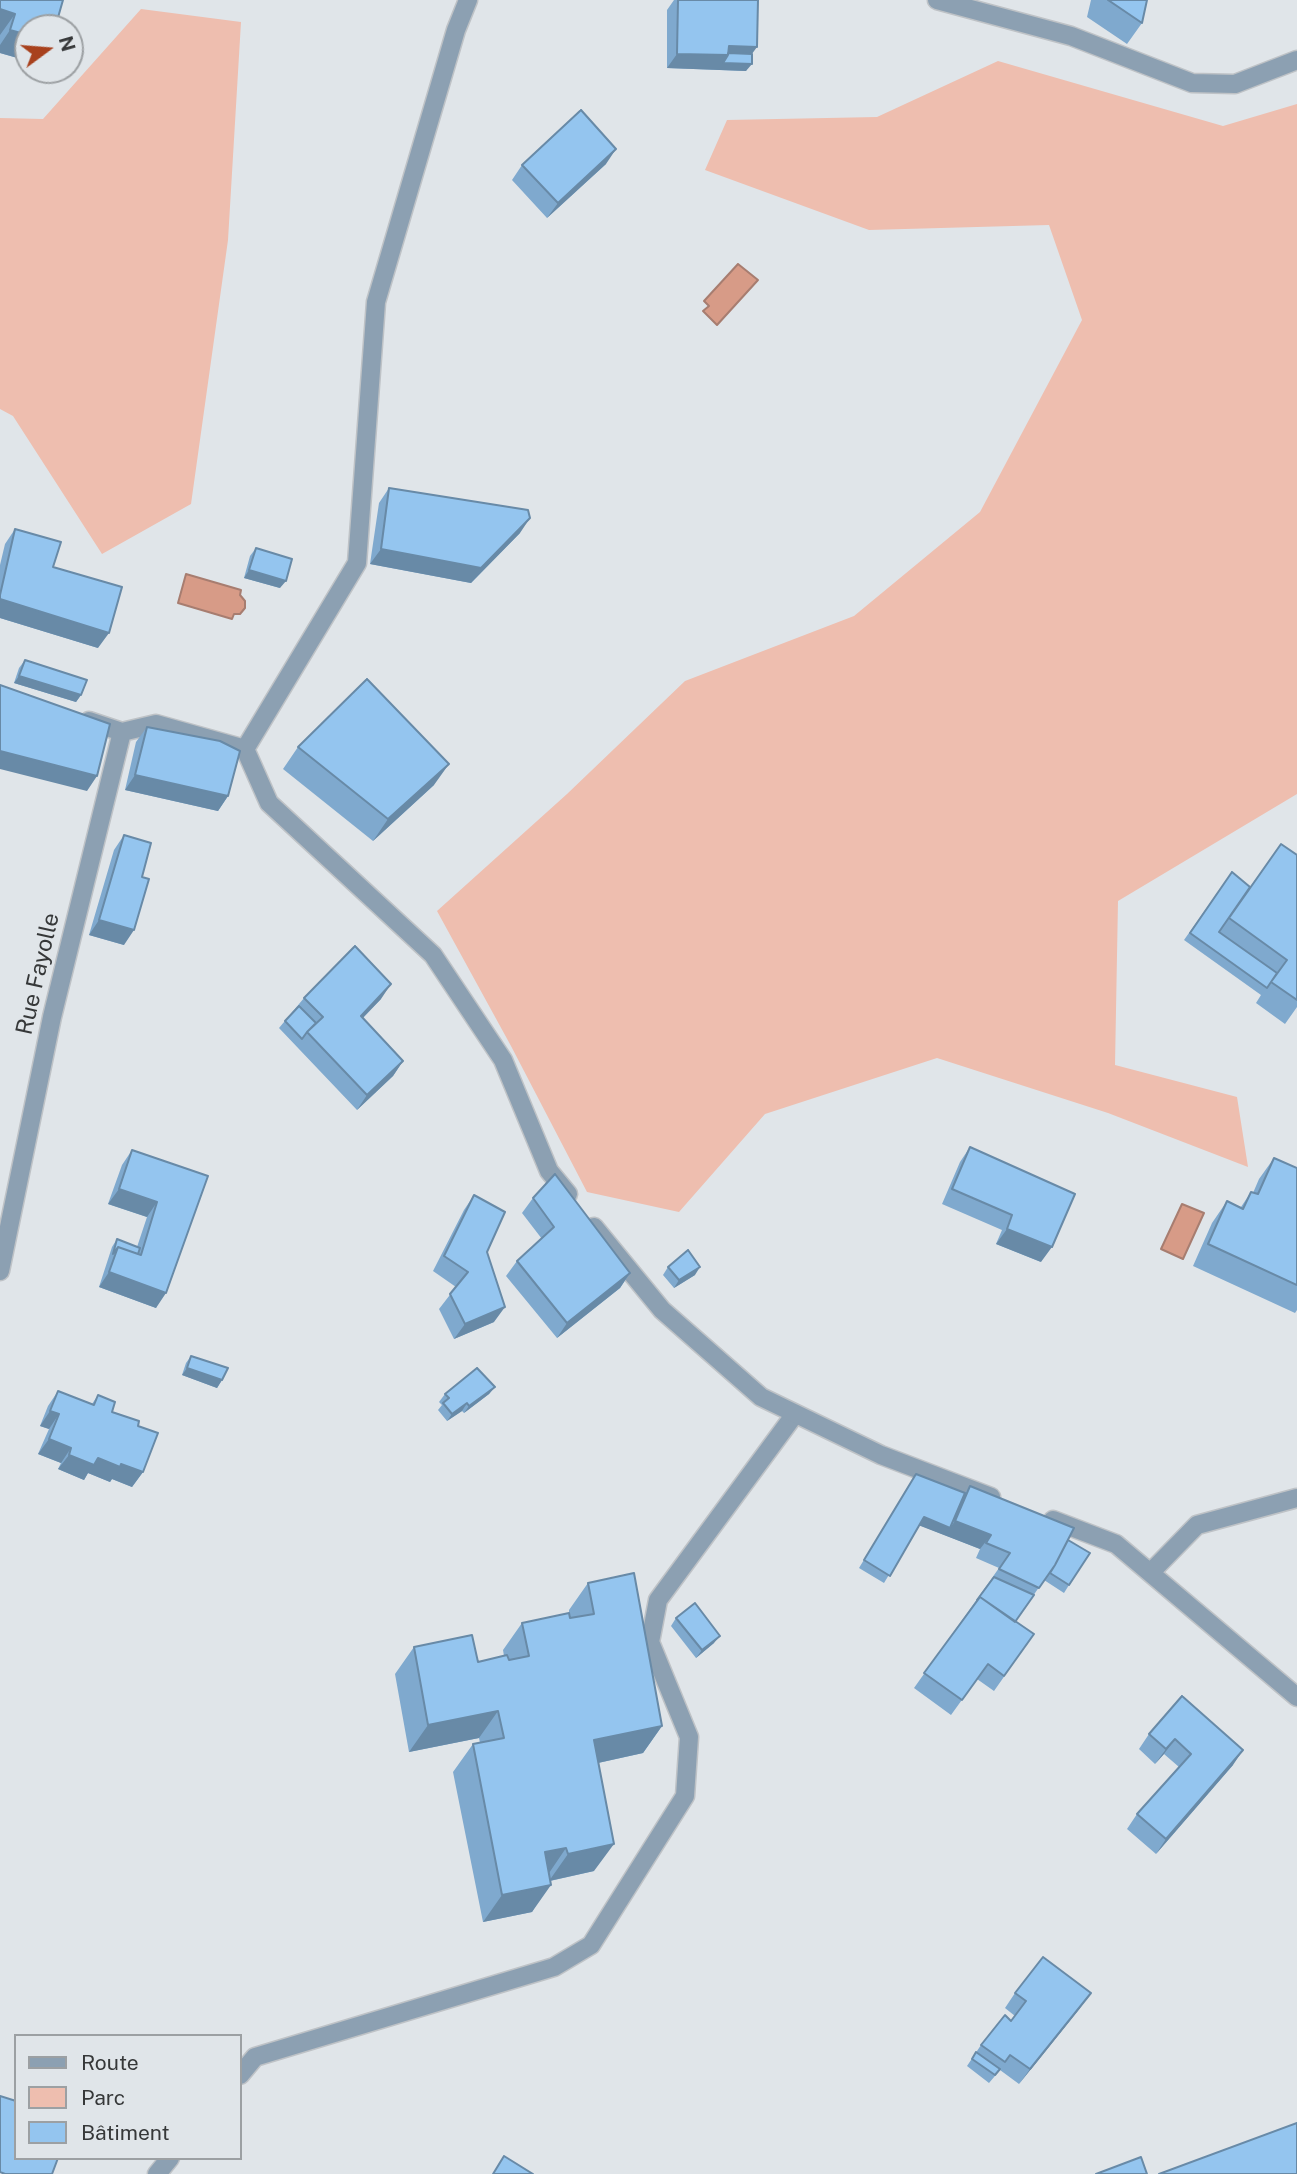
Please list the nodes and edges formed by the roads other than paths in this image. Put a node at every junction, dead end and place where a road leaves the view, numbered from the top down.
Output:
1 (468, 0) edge
2 (937, 0) edge
3 (1297, 60) edge
4 (73, 715) edge
5 (122, 732) junction
6 (245, 749) junction
7 (0, 1271) edge
8 (795, 1414) junction
9 (1297, 1498) edge
10 (1005, 1502) edge
11 (1042, 1516) edge
12 (1151, 1572) junction
13 (1297, 1697) edge
14 (242, 2073) edge
15 (168, 2160) edge
16 (157, 2174) edge

1 - 6 street
2 - 3 street
4 - 5 street
5 - 6 street
5 - 7 street, Rue Fayolle
6 - 8 street
8 - 10 street
8 - 14 street
9 - 12 street
11 - 12 street
12 - 13 street
15 - 16 street

